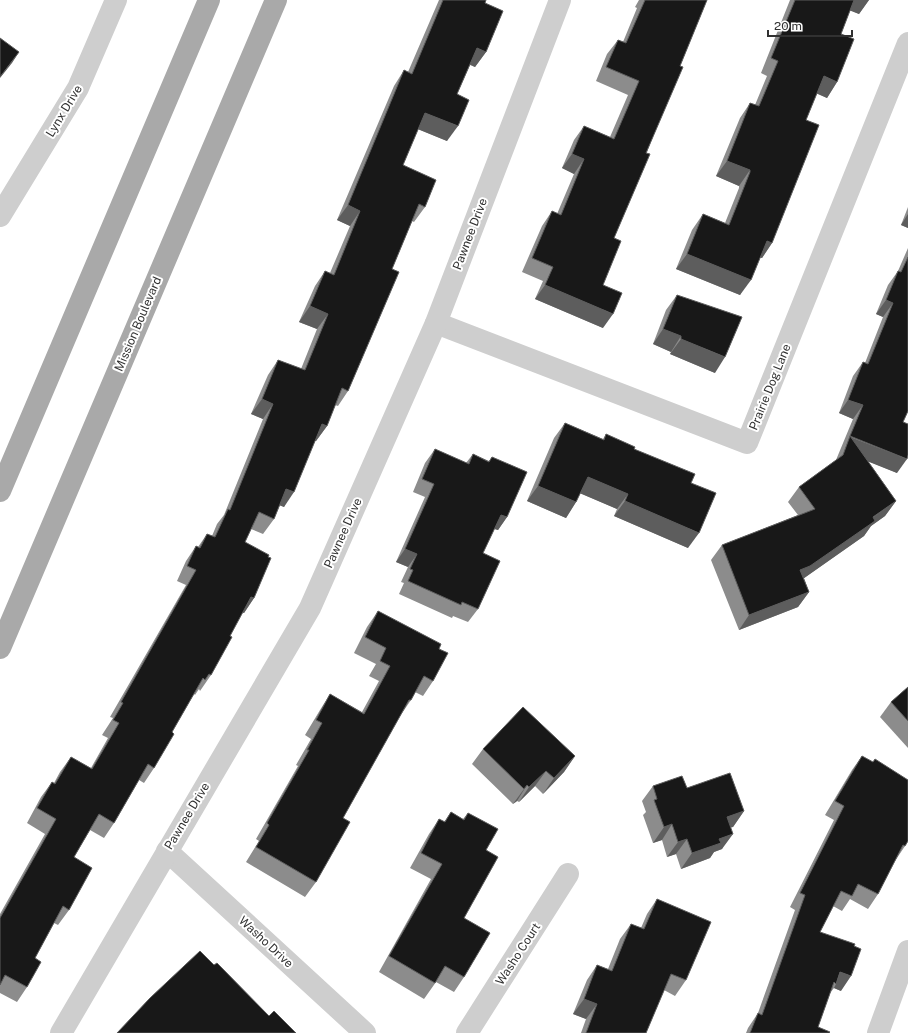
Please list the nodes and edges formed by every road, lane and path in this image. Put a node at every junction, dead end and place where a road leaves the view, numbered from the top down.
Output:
1 (116, 0) edge
2 (209, 0) edge
3 (276, 0) edge
4 (560, 0) edge
5 (908, 43) edge
6 (0, 216) edge
7 (436, 323) junction
8 (0, 491) edge
9 (0, 648) edge
10 (167, 851) junction
11 (568, 874) dead end
12 (908, 951) edge
13 (61, 1033) edge
14 (365, 1033) edge
15 (467, 1033) edge
16 (878, 1033) edge

1 - 6 street, Lynx Drive
2 - 8 main road
3 - 9 main road, Mission Boulevard
4 - 7 street, Pawnee Drive
5 - 7 street, Prairie Dog Lane
7 - 10 street, Pawnee Drive
10 - 13 street, Pawnee Drive
10 - 14 street, Washo Drive
11 - 15 street, Washo Court
12 - 16 street

